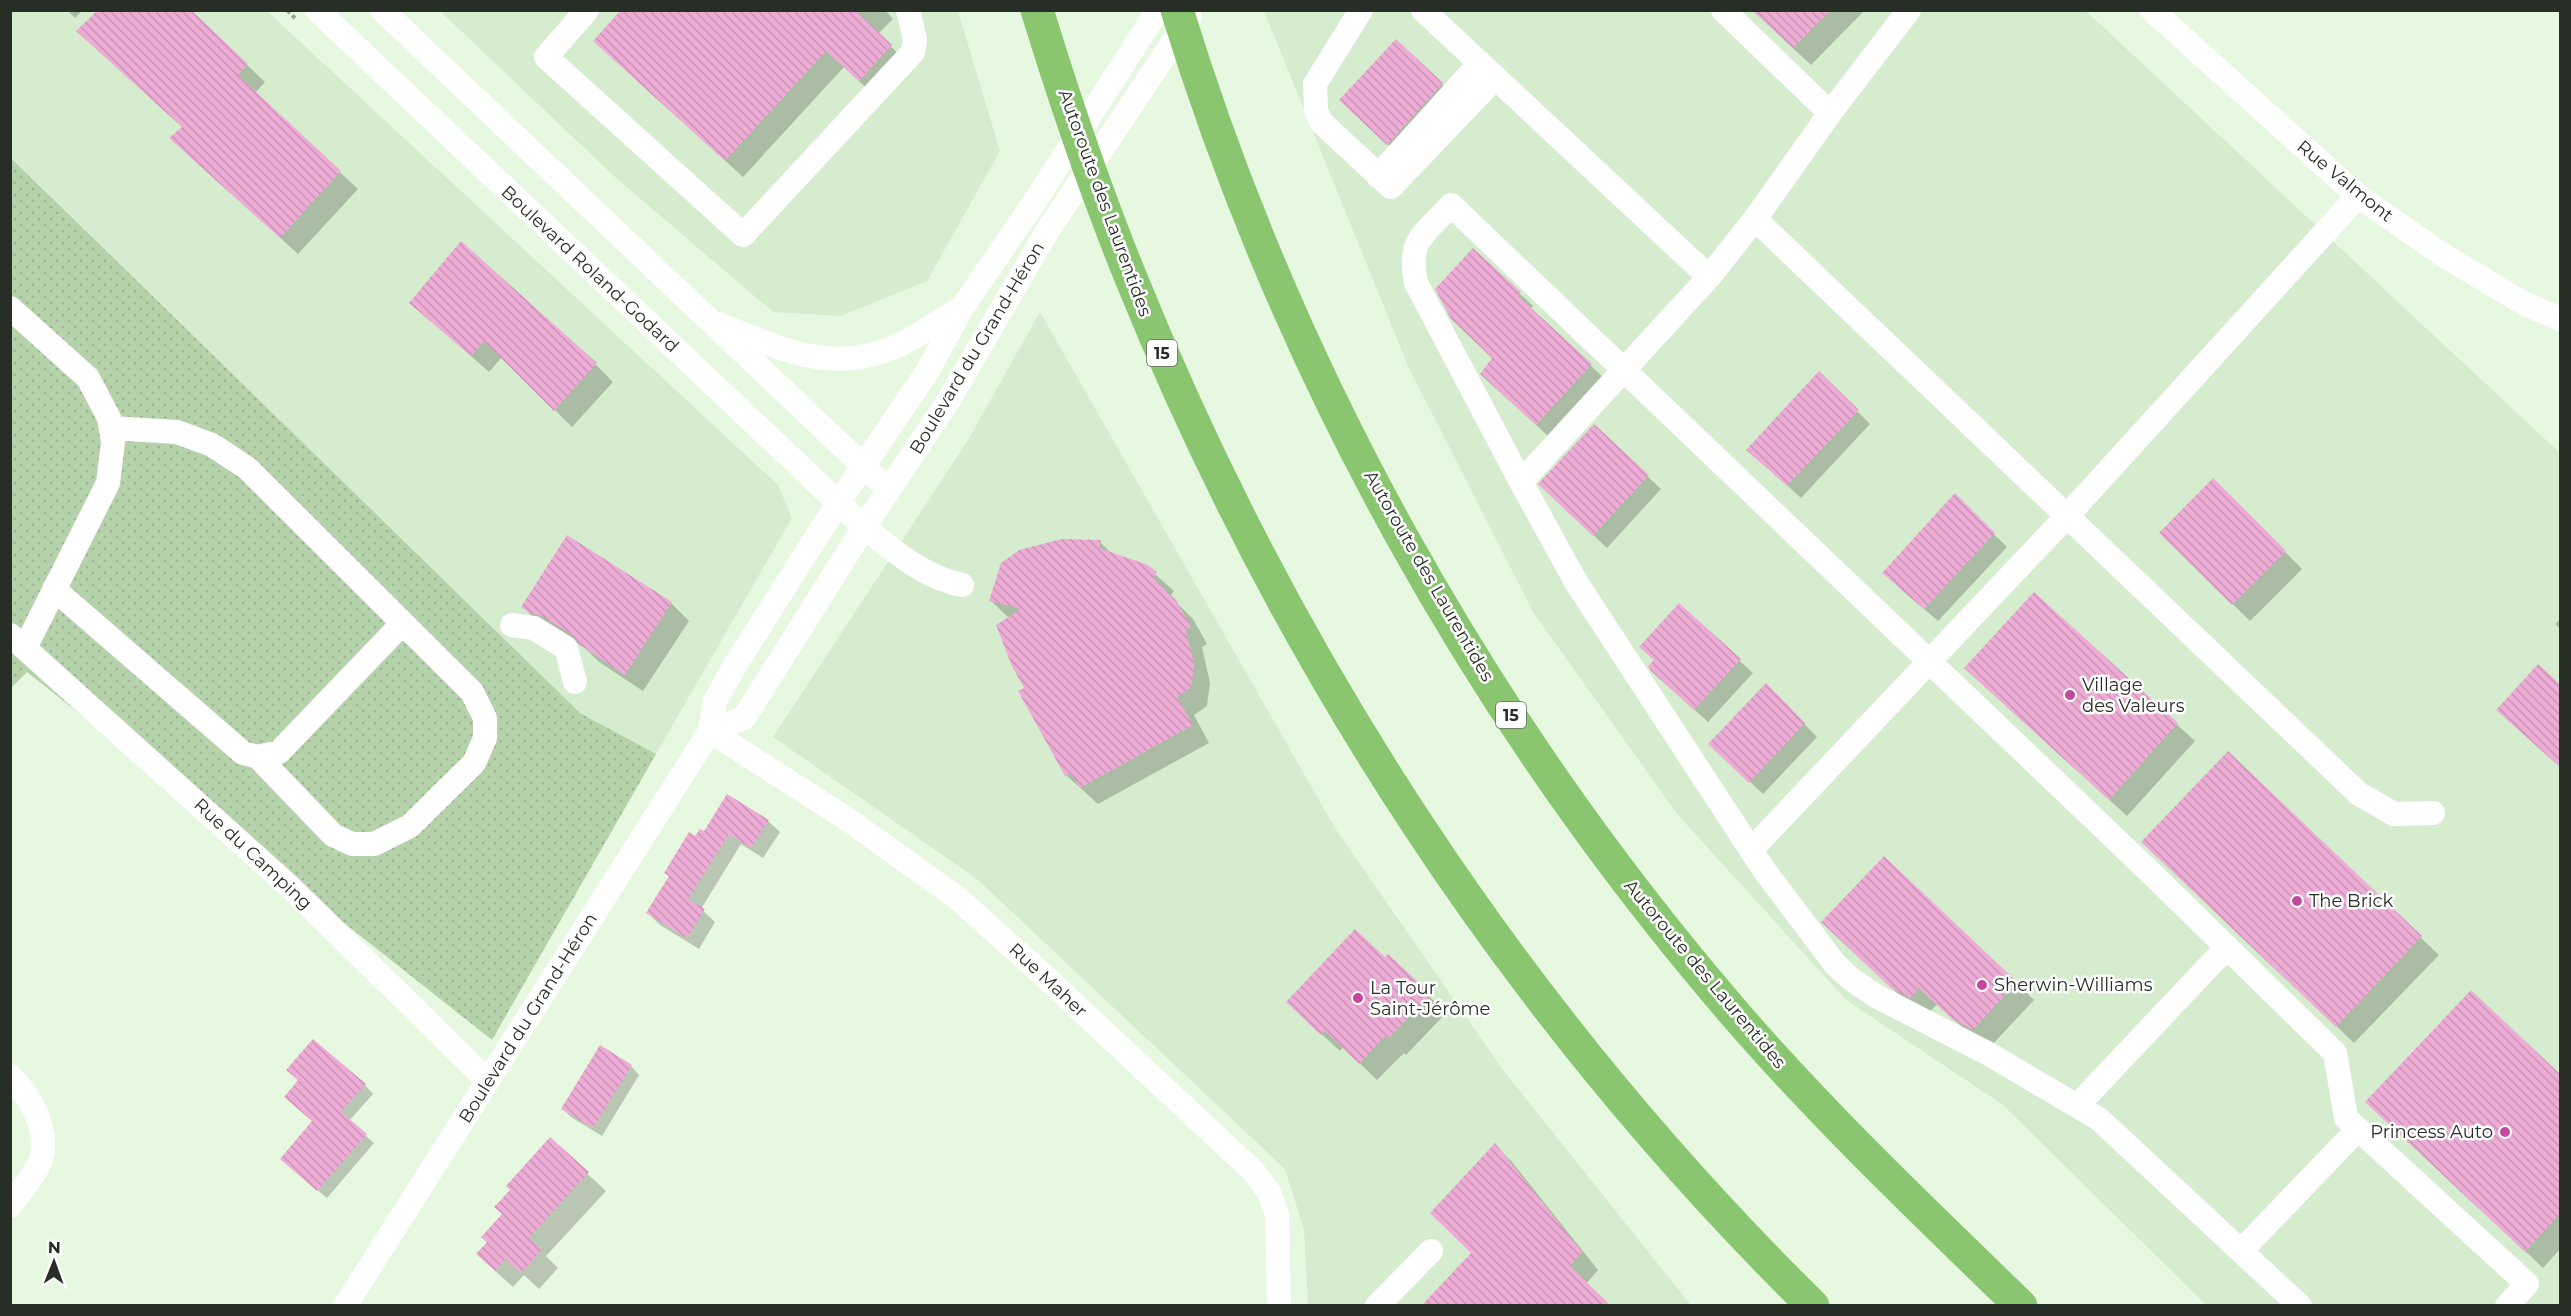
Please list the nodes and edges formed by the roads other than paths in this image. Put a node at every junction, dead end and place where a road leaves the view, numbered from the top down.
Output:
1 (317, 10) edge
2 (382, 10) edge
3 (587, 10) edge
4 (908, 10) edge
5 (1037, 10) edge
6 (1158, 10) edge
7 (1177, 10) edge
8 (1194, 10) edge
9 (1361, 10) edge
10 (1423, 10) edge
11 (1723, 10) edge
12 (1909, 10) edge
13 (2152, 10) edge
14 (1487, 71) junction
15 (1830, 113) junction
16 (2358, 196) junction
17 (1755, 219) junction
18 (1709, 277) junction
19 (10, 308) edge
20 (962, 308) junction
21 (2560, 319) edge
22 (707, 320) junction
23 (1624, 370) junction
24 (111, 428) junction
25 (864, 467) junction
26 (1521, 483) junction
27 (889, 489) junction
28 (838, 503) junction
29 (2067, 516) junction
30 (864, 527) junction
31 (962, 585) dead end
32 (54, 590) junction
33 (401, 625) junction
34 (512, 625) dead end
35 (18, 641) edge
36 (1929, 662) junction
37 (575, 682) dead end
38 (710, 731) junction
39 (258, 757) junction
40 (2433, 813) dead end
41 (1751, 850) junction
42 (2227, 947) junction
43 (10, 1076) edge
44 (488, 1081) junction
45 (2077, 1106) junction
46 (2358, 1129) junction
47 (10, 1206) edge
48 (1431, 1251) dead end
49 (2241, 1251) junction
50 (349, 1304) edge
51 (1279, 1305) edge
52 (1377, 1305) edge
53 (1813, 1305) edge
54 (2021, 1305) edge
55 (2300, 1305) edge
56 (2507, 1305) edge

1 - 28 street, Boulevard Roland-Godard
2 - 22 street
3 - 4 street
5 - 53 highway, Autoroute des Laurentides / 15
6 - 20 street, Boulevard du Grand-Héron
7 - 54 highway, Autoroute des Laurentides / 15
8 - 27 street, Boulevard du Grand-Héron
9 - 14 street
10 - 14 street
11 - 15 street
12 - 15 street
13 - 16 street, Rue Valmont
14 - 18 street
15 - 17 street
16 - 21 street, Rue Valmont
16 - 29 street
17 - 18 street
17 - 29 street
18 - 23 street
19 - 24 street
20 - 22 street
20 - 25 street, Boulevard du Grand-Héron
22 - 25 street
23 - 26 street
23 - 26 street
23 - 36 street
24 - 32 street
24 - 33 street
25 - 27 street
25 - 28 street, Boulevard du Grand-Héron
26 - 41 street
27 - 30 street, Boulevard du Grand-Héron
28 - 30 street, Boulevard Roland-Godard
28 - 38 street, Boulevard du Grand-Héron
29 - 36 street
29 - 40 street
30 - 31 street, Boulevard Roland-Godard
30 - 38 street, Boulevard du Grand-Héron
32 - 35 street
32 - 39 street
33 - 39 street
33 - 39 street
34 - 37 street
35 - 44 street, Rue du Camping
36 - 41 street
36 - 42 street
38 - 44 street, Boulevard du Grand-Héron
38 - 51 street, Rue Maher
41 - 45 street
42 - 45 street
42 - 46 street
43 - 47 street
44 - 50 street, Boulevard du Grand-Héron
45 - 49 street
46 - 49 street
46 - 56 street
48 - 52 street
49 - 55 street

